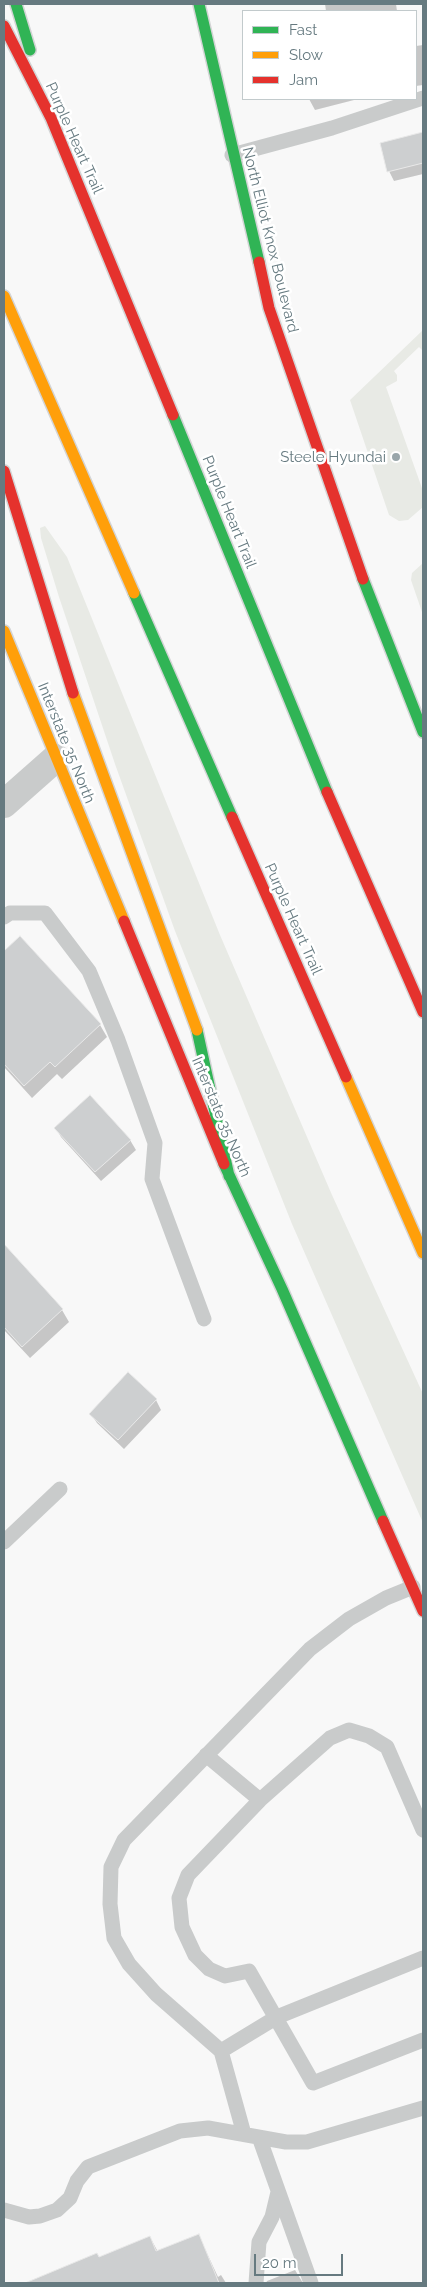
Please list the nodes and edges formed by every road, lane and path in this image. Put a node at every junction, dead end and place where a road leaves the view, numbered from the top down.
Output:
1 (16, 4) edge
2 (199, 4) edge
3 (4, 26) edge
4 (417, 100) edge
5 (51, 118) junction
6 (232, 155) junction
7 (4, 296) edge
8 (4, 471) edge
9 (4, 631) edge
10 (423, 732) edge
11 (56, 758) junction
12 (324, 785) junction
13 (4, 804) edge
14 (4, 917) edge
15 (396, 921) dead end
16 (423, 1012) edge
17 (229, 1176) junction
18 (423, 1253) edge
19 (204, 1319) dead end
20 (60, 1489) dead end
21 (4, 1542) edge
22 (413, 1587) junction
23 (423, 1611) edge
24 (206, 1755) junction
25 (260, 1800) junction
26 (423, 1830) edge
27 (423, 1958) edge
28 (276, 2017) junction
29 (423, 2040) edge
30 (221, 2051) junction
31 (423, 2108) edge
32 (244, 2134) junction
33 (259, 2137) junction
34 (278, 2192) junction
35 (4, 2210) edge
36 (256, 2283) edge
37 (310, 2283) edge

1 - 5 main road
2 - 6 main road, North Elliot Knox Boulevard
3 - 5 main road, Purple Heart Trail
4 - 6 lane
5 - 12 main road, Purple Heart Trail
6 - 10 main road, North Elliot Knox Boulevard
7 - 18 main road, Purple Heart Trail
8 - 17 main road
9 - 11 main road, Interstate 35 North
11 - 13 street
11 - 17 main road, Interstate 35 North
12 - 15 main road
12 - 16 main road, Purple Heart Trail
14 - 19 lane
17 - 22 main road, Interstate 35 North
20 - 21 lane
22 - 23 main road, Interstate 35 North
22 - 24 lane
24 - 25 lane
24 - 30 lane
25 - 26 lane
25 - 28 lane
27 - 28 lane
28 - 29 lane
28 - 30 lane
30 - 32 lane
31 - 33 lane
32 - 33 lane
32 - 35 lane
33 - 34 lane
34 - 36 lane
34 - 37 lane

